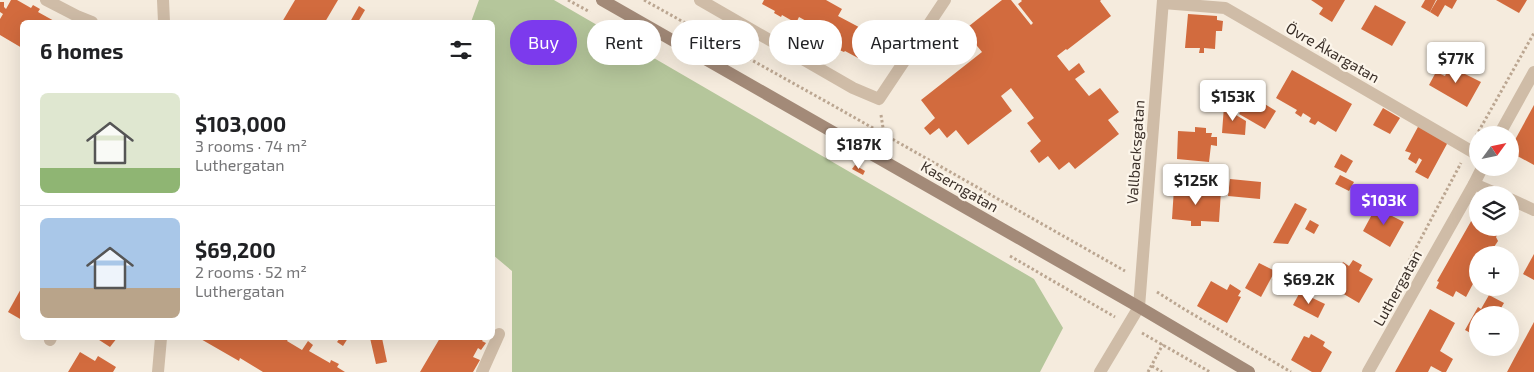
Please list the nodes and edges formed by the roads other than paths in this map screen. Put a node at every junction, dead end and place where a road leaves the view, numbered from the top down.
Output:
1 (46, 0) edge
2 (163, 0) edge
3 (602, 0) edge
4 (700, 0) edge
5 (945, 0) edge
6 (1163, 2) edge
7 (87, 20) edge
8 (164, 20) edge
9 (1534, 72) edge
10 (1504, 126) edge
11 (1469, 150) edge
12 (1478, 176) edge
13 (1474, 184) junction
14 (1479, 186) edge
15 (1519, 203) edge
16 (1534, 210) edge
17 (1139, 307) junction
18 (499, 334) dead end
19 (160, 340) edge
20 (158, 372) edge
21 (482, 372) edge
22 (1100, 372) edge
23 (1249, 372) edge
24 (1368, 372) edge

1 - 7 street
2 - 8 street
3 - 17 main road, Kaserngatan
4 - 5 street
6 - 11 street, Övre Åkargatan
6 - 17 street, Vallbacksgatan
9 - 10 street
12 - 13 street, Luthergatan
13 - 14 street
13 - 24 street, Luthergatan
15 - 16 street
17 - 22 street
17 - 23 main road, Kaserngatan
18 - 21 street
19 - 20 street

